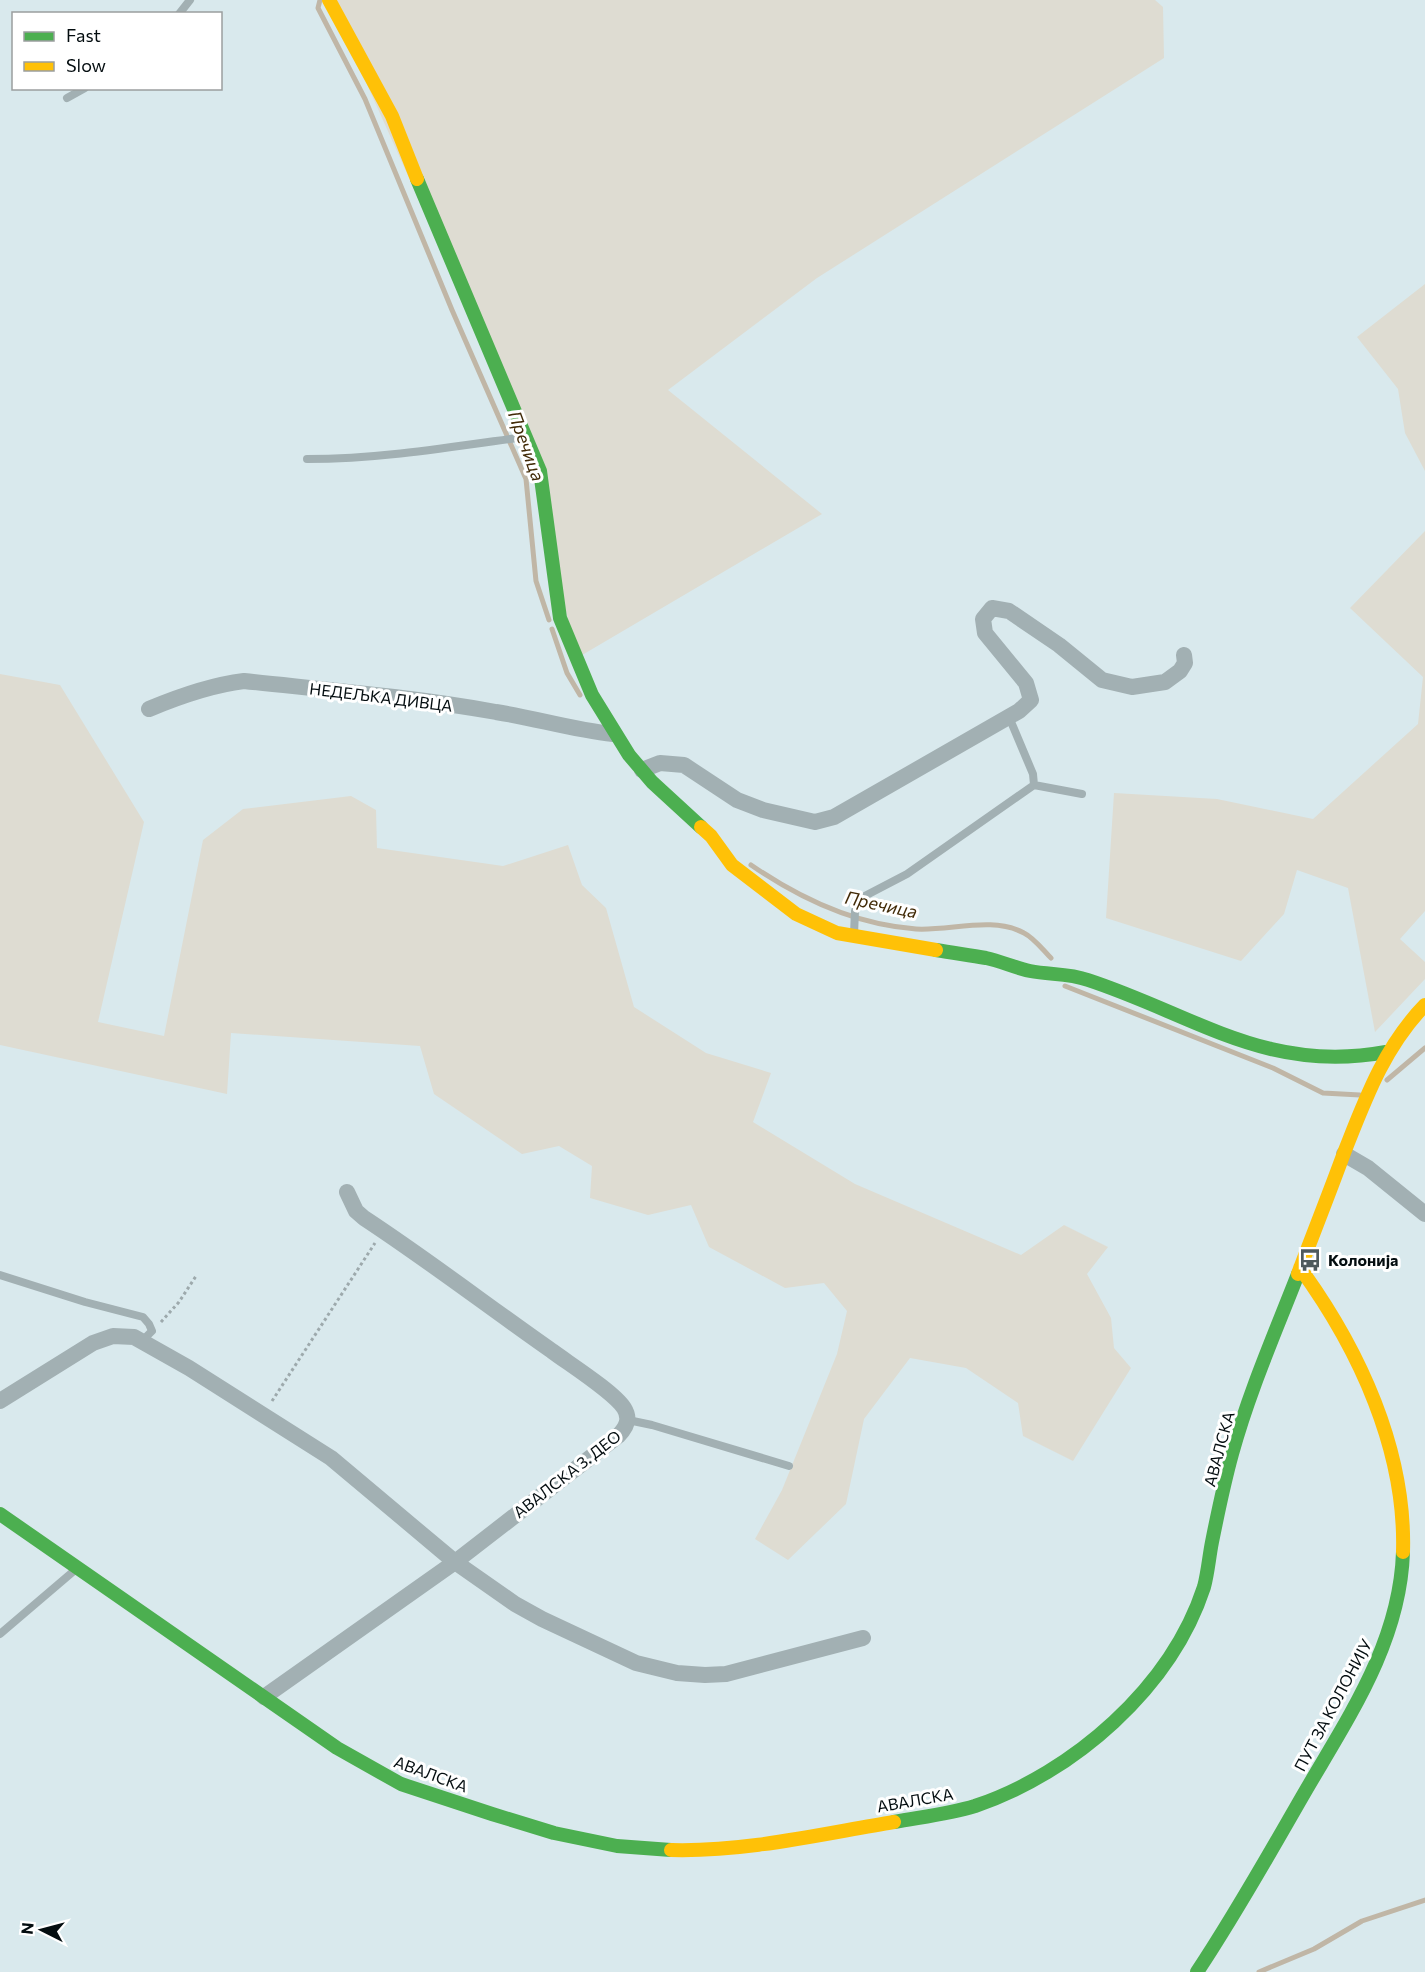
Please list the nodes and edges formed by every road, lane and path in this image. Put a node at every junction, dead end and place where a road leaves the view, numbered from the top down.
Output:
1 (190, 0) edge
2 (328, 0) edge
3 (181, 12) edge
4 (81, 90) edge
5 (67, 98) dead end
6 (523, 437) junction
7 (307, 459) dead end
8 (1184, 655) dead end
9 (149, 709) dead end
10 (1009, 717) junction
11 (614, 734) junction
12 (642, 770) junction
13 (1034, 785) junction
14 (1082, 794) dead end
15 (854, 930) junction
16 (1425, 1005) edge
17 (1386, 1052) junction
18 (1344, 1154) junction
19 (347, 1192) dead end
20 (1425, 1214) edge
21 (383, 1230) junction
22 (1300, 1268) junction
23 (0, 1275) edge
24 (196, 1276) dead end
25 (147, 1335) junction
26 (0, 1401) edge
27 (263, 1416) junction
28 (628, 1420) junction
29 (789, 1466) dead end
30 (0, 1514) edge
31 (455, 1562) junction
32 (77, 1569) junction
33 (0, 1634) edge
34 (863, 1638) dead end
35 (264, 1697) junction
36 (1197, 1972) edge

1 - 3 lane
2 - 6 street
4 - 5 lane
6 - 7 lane
6 - 11 street
8 - 10 street
9 - 11 street, НЕДЕЉКА ДИВЦА
10 - 12 street
10 - 13 lane
11 - 12 street
12 - 15 street
13 - 14 lane
13 - 15 lane
15 - 17 street
16 - 17 street, АВАЛСКА
17 - 18 street, АВАЛСКА
18 - 20 street
18 - 22 street, АВАЛСКА
19 - 21 street, АВАЛСКА 3. ДЕО
21 - 27 path
21 - 28 street, АВАЛСКА 3. ДЕО
22 - 35 street, АВАЛСКА
22 - 36 street, ПУТ ЗА КОЛОНИЈУ
23 - 25 lane
24 - 25 path
25 - 26 street
25 - 27 street
27 - 31 street
28 - 29 lane
28 - 31 street, АВАЛСКА 3. ДЕО
30 - 32 street, АВАЛСКА
31 - 34 street
31 - 35 street, АВАЛСКА 3. ДЕО
32 - 33 lane
32 - 35 street, АВАЛСКА

